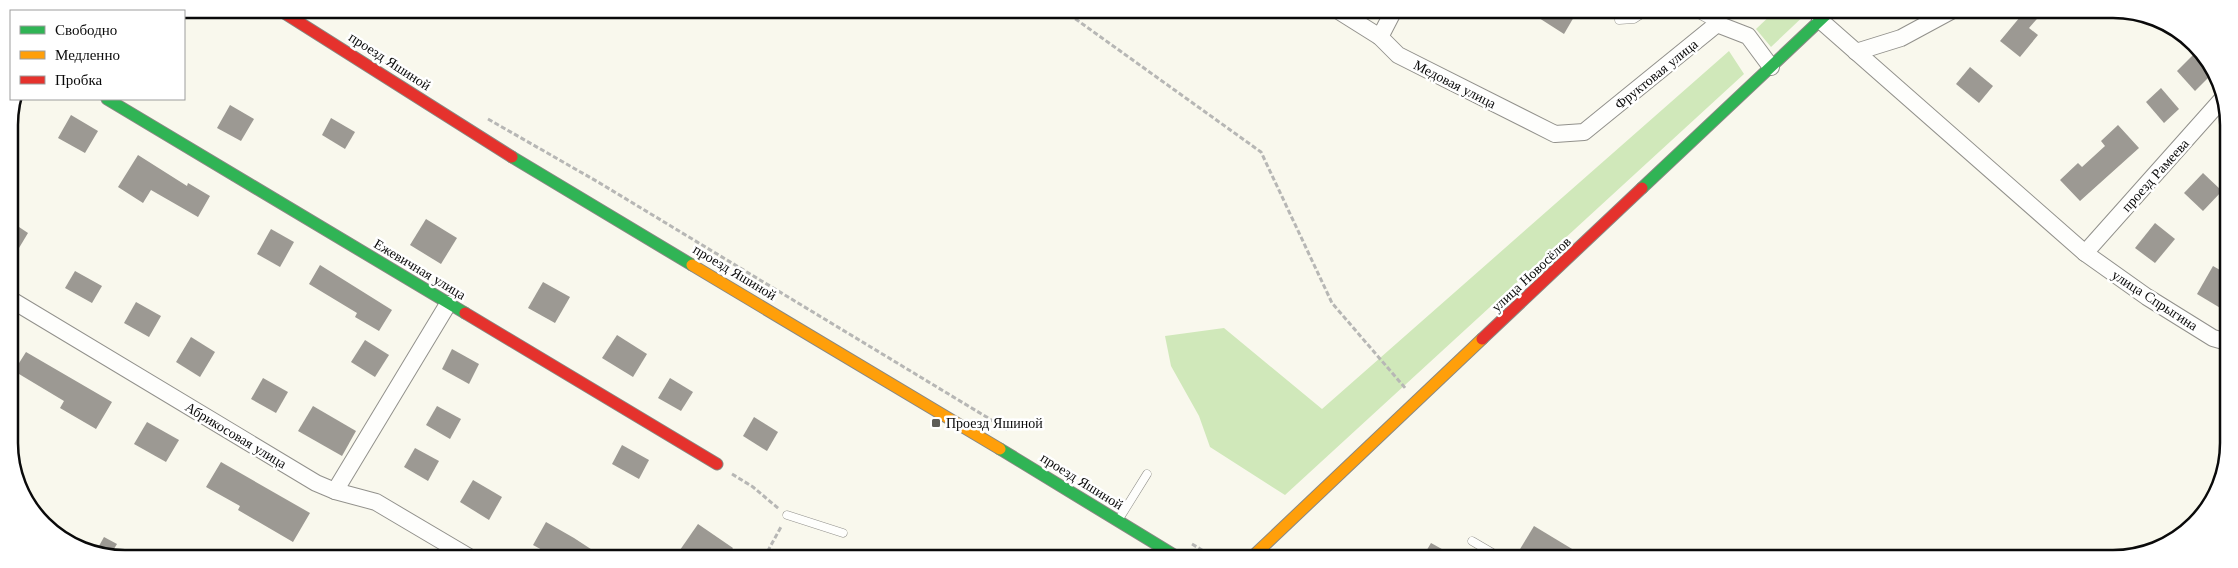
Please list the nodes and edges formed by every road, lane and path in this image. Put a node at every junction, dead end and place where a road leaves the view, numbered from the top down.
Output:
1 (293, 18) edge
2 (1074, 18) edge
3 (1350, 18) edge
4 (1390, 18) edge
5 (1636, 18) edge
6 (1717, 18) edge
7 (1720, 18) edge
8 (1822, 18) edge
9 (1828, 18) edge
10 (1937, 18) edge
11 (1619, 20) dead end
12 (1380, 37) junction
13 (1856, 52) junction
14 (1771, 67) junction
15 (110, 100) edge
16 (2218, 104) edge
17 (486, 118) dead end
18 (1584, 132) joint
19 (2085, 253) junction
20 (18, 304) edge
21 (448, 304) junction
22 (2220, 340) edge
23 (1417, 403) junction
24 (1012, 432) dead end
25 (717, 464) joint
26 (1147, 474) dead end
27 (335, 491) junction
28 (787, 515) junction
29 (1118, 520) junction
30 (843, 533) dead end
31 (1472, 541) dead end
32 (456, 550) edge
33 (768, 550) edge
34 (1166, 550) edge
35 (1260, 550) edge
36 (1487, 550) edge

1 - 29 street, проезд Яшиной
2 - 23 path
3 - 12 street, Медовая улица
4 - 12 street
5 - 11 lane
6 - 18 street, Фруктовая улица
7 - 14 street
8 - 14 street, улица Новосёлов
9 - 13 street, улица Спрыгина
10 - 13 street
12 - 18 street, Медовая улица
13 - 19 street, улица Спрыгина
14 - 23 street, улица Новосёлов
15 - 21 street, Ежевичная улица
16 - 19 street, проезд Рамеева
17 - 24 path
19 - 22 street, улица Спрыгина
20 - 27 street, Абрикосовая улица
21 - 25 street, Ежевичная улица
21 - 27 street
23 - 35 street, улица Новосёлов
25 - 28 path
26 - 29 lane
27 - 32 street, Абрикосовая улица
28 - 30 lane
28 - 33 path
29 - 34 street, проезд Яшиной
31 - 36 lane

